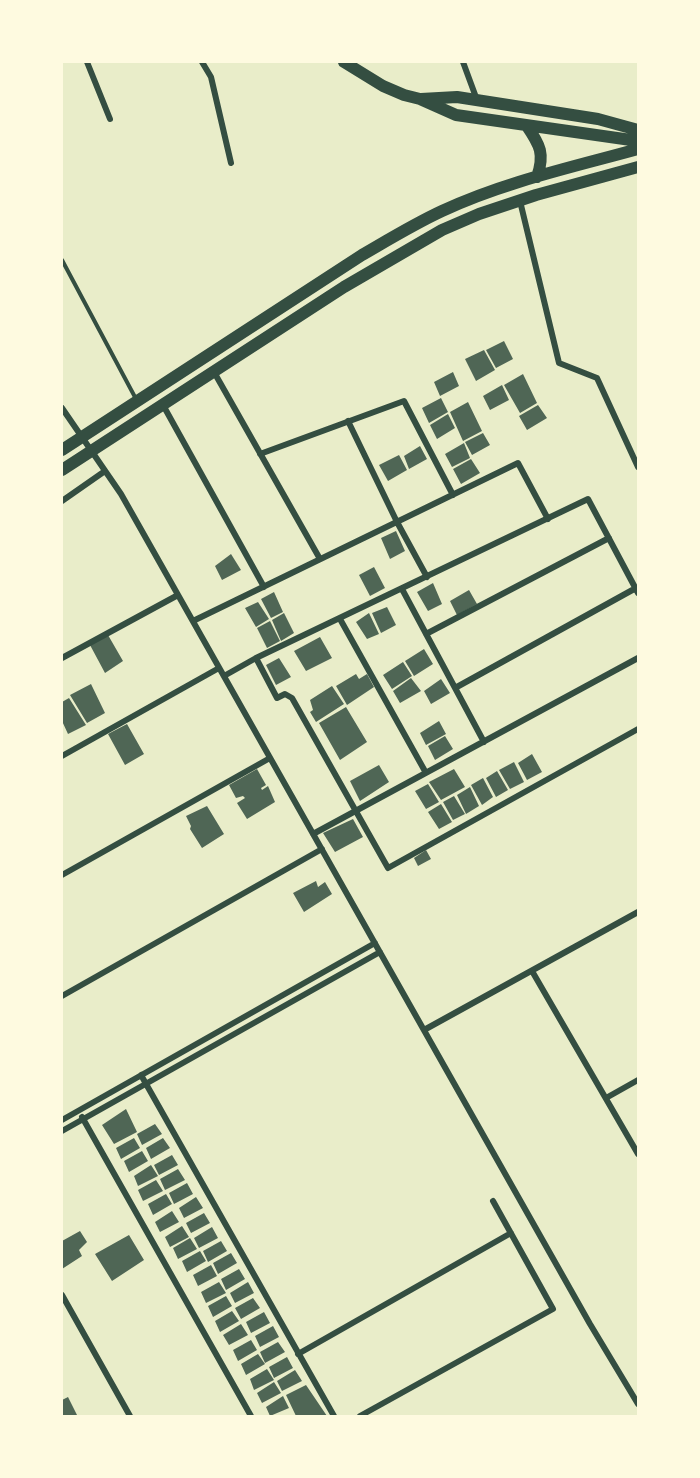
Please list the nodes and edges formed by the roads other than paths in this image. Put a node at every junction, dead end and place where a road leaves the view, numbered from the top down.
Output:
1 (87, 62) edge
2 (201, 62) edge
3 (344, 62) edge
4 (463, 62) edge
5 (420, 99) junction
6 (477, 100) junction
7 (111, 119) dead end
8 (527, 126) junction
9 (639, 130) edge
10 (639, 141) edge
11 (639, 149) edge
12 (231, 163) dead end
13 (639, 167) edge
14 (537, 177) junction
15 (520, 201) junction
16 (62, 260) edge
17 (214, 372) junction
18 (136, 401) junction
19 (163, 405) junction
20 (62, 408) edge
21 (348, 421) junction
22 (81, 437) junction
23 (62, 450) edge
24 (91, 451) junction
25 (260, 454) junction
26 (639, 466) edge
27 (62, 470) edge
28 (105, 471) junction
29 (453, 495) junction
30 (62, 501) edge
31 (548, 519) junction
32 (397, 522) junction
33 (609, 538) junction
34 (320, 559) junction
35 (427, 577) junction
36 (264, 586) junction
37 (402, 590) junction
38 (637, 591) edge
39 (178, 595) junction
40 (340, 619) junction
41 (193, 621) junction
42 (426, 634) junction
43 (62, 658) edge
44 (256, 658) junction
45 (639, 658) edge
46 (219, 668) junction
47 (224, 676) junction
48 (455, 688) junction
49 (639, 729) edge
50 (484, 742) junction
51 (62, 756) edge
52 (270, 758) junction
53 (426, 773) junction
54 (356, 811) junction
55 (313, 834) junction
56 (322, 849) junction
57 (62, 875) edge
58 (639, 912) edge
59 (375, 944) junction
60 (380, 952) junction
61 (532, 970) junction
62 (62, 996) edge
63 (424, 1030) junction
64 (141, 1075) junction
65 (639, 1080) edge
66 (146, 1084) junction
67 (606, 1098) junction
68 (78, 1111) junction
69 (83, 1119) junction
70 (62, 1120) edge
71 (62, 1131) edge
72 (638, 1152) edge
73 (493, 1201) dead end
74 (511, 1233) junction
75 (62, 1295) edge
76 (298, 1354) junction
77 (639, 1404) edge
78 (130, 1416) edge
79 (251, 1416) edge
80 (334, 1416) edge
81 (360, 1416) edge

1 - 7 street
2 - 12 street
3 - 5 highway
4 - 6 street
5 - 6 highway
5 - 8 highway
6 - 9 highway
8 - 10 highway
8 - 14 highway
11 - 14 highway
13 - 15 highway
14 - 18 highway
15 - 17 highway
15 - 26 street
16 - 18 lane
17 - 19 highway
17 - 25 street
18 - 22 highway
19 - 24 highway
19 - 36 street
20 - 22 street
21 - 25 street
21 - 29 street
21 - 32 street
22 - 23 highway
22 - 24 street
24 - 27 highway
24 - 28 street
25 - 34 street
28 - 30 street
28 - 39 street
29 - 31 street
29 - 32 street
31 - 33 street
31 - 35 street
32 - 34 street
32 - 35 street
33 - 38 street
33 - 42 street
34 - 36 street
35 - 37 street
36 - 41 street
37 - 40 street
37 - 42 street
38 - 48 street
39 - 41 street
39 - 43 street
40 - 44 street
40 - 53 street
41 - 46 street
42 - 48 street
44 - 47 street
44 - 54 street
45 - 50 street
46 - 47 street
46 - 51 street
47 - 52 street
48 - 50 street
49 - 54 street
50 - 53 street
52 - 55 street
52 - 57 street
53 - 54 street
54 - 55 street
55 - 56 street
56 - 59 street
56 - 62 street
58 - 61 street
59 - 60 street
59 - 64 street
60 - 63 street
60 - 66 street
61 - 63 street
61 - 67 street
63 - 77 street
64 - 66 street
64 - 68 street
65 - 67 street
66 - 69 street
66 - 76 street
67 - 72 street
68 - 69 street
68 - 70 street
69 - 71 street
69 - 79 street
73 - 74 street
74 - 76 street
74 - 81 street
75 - 78 street
76 - 80 street

